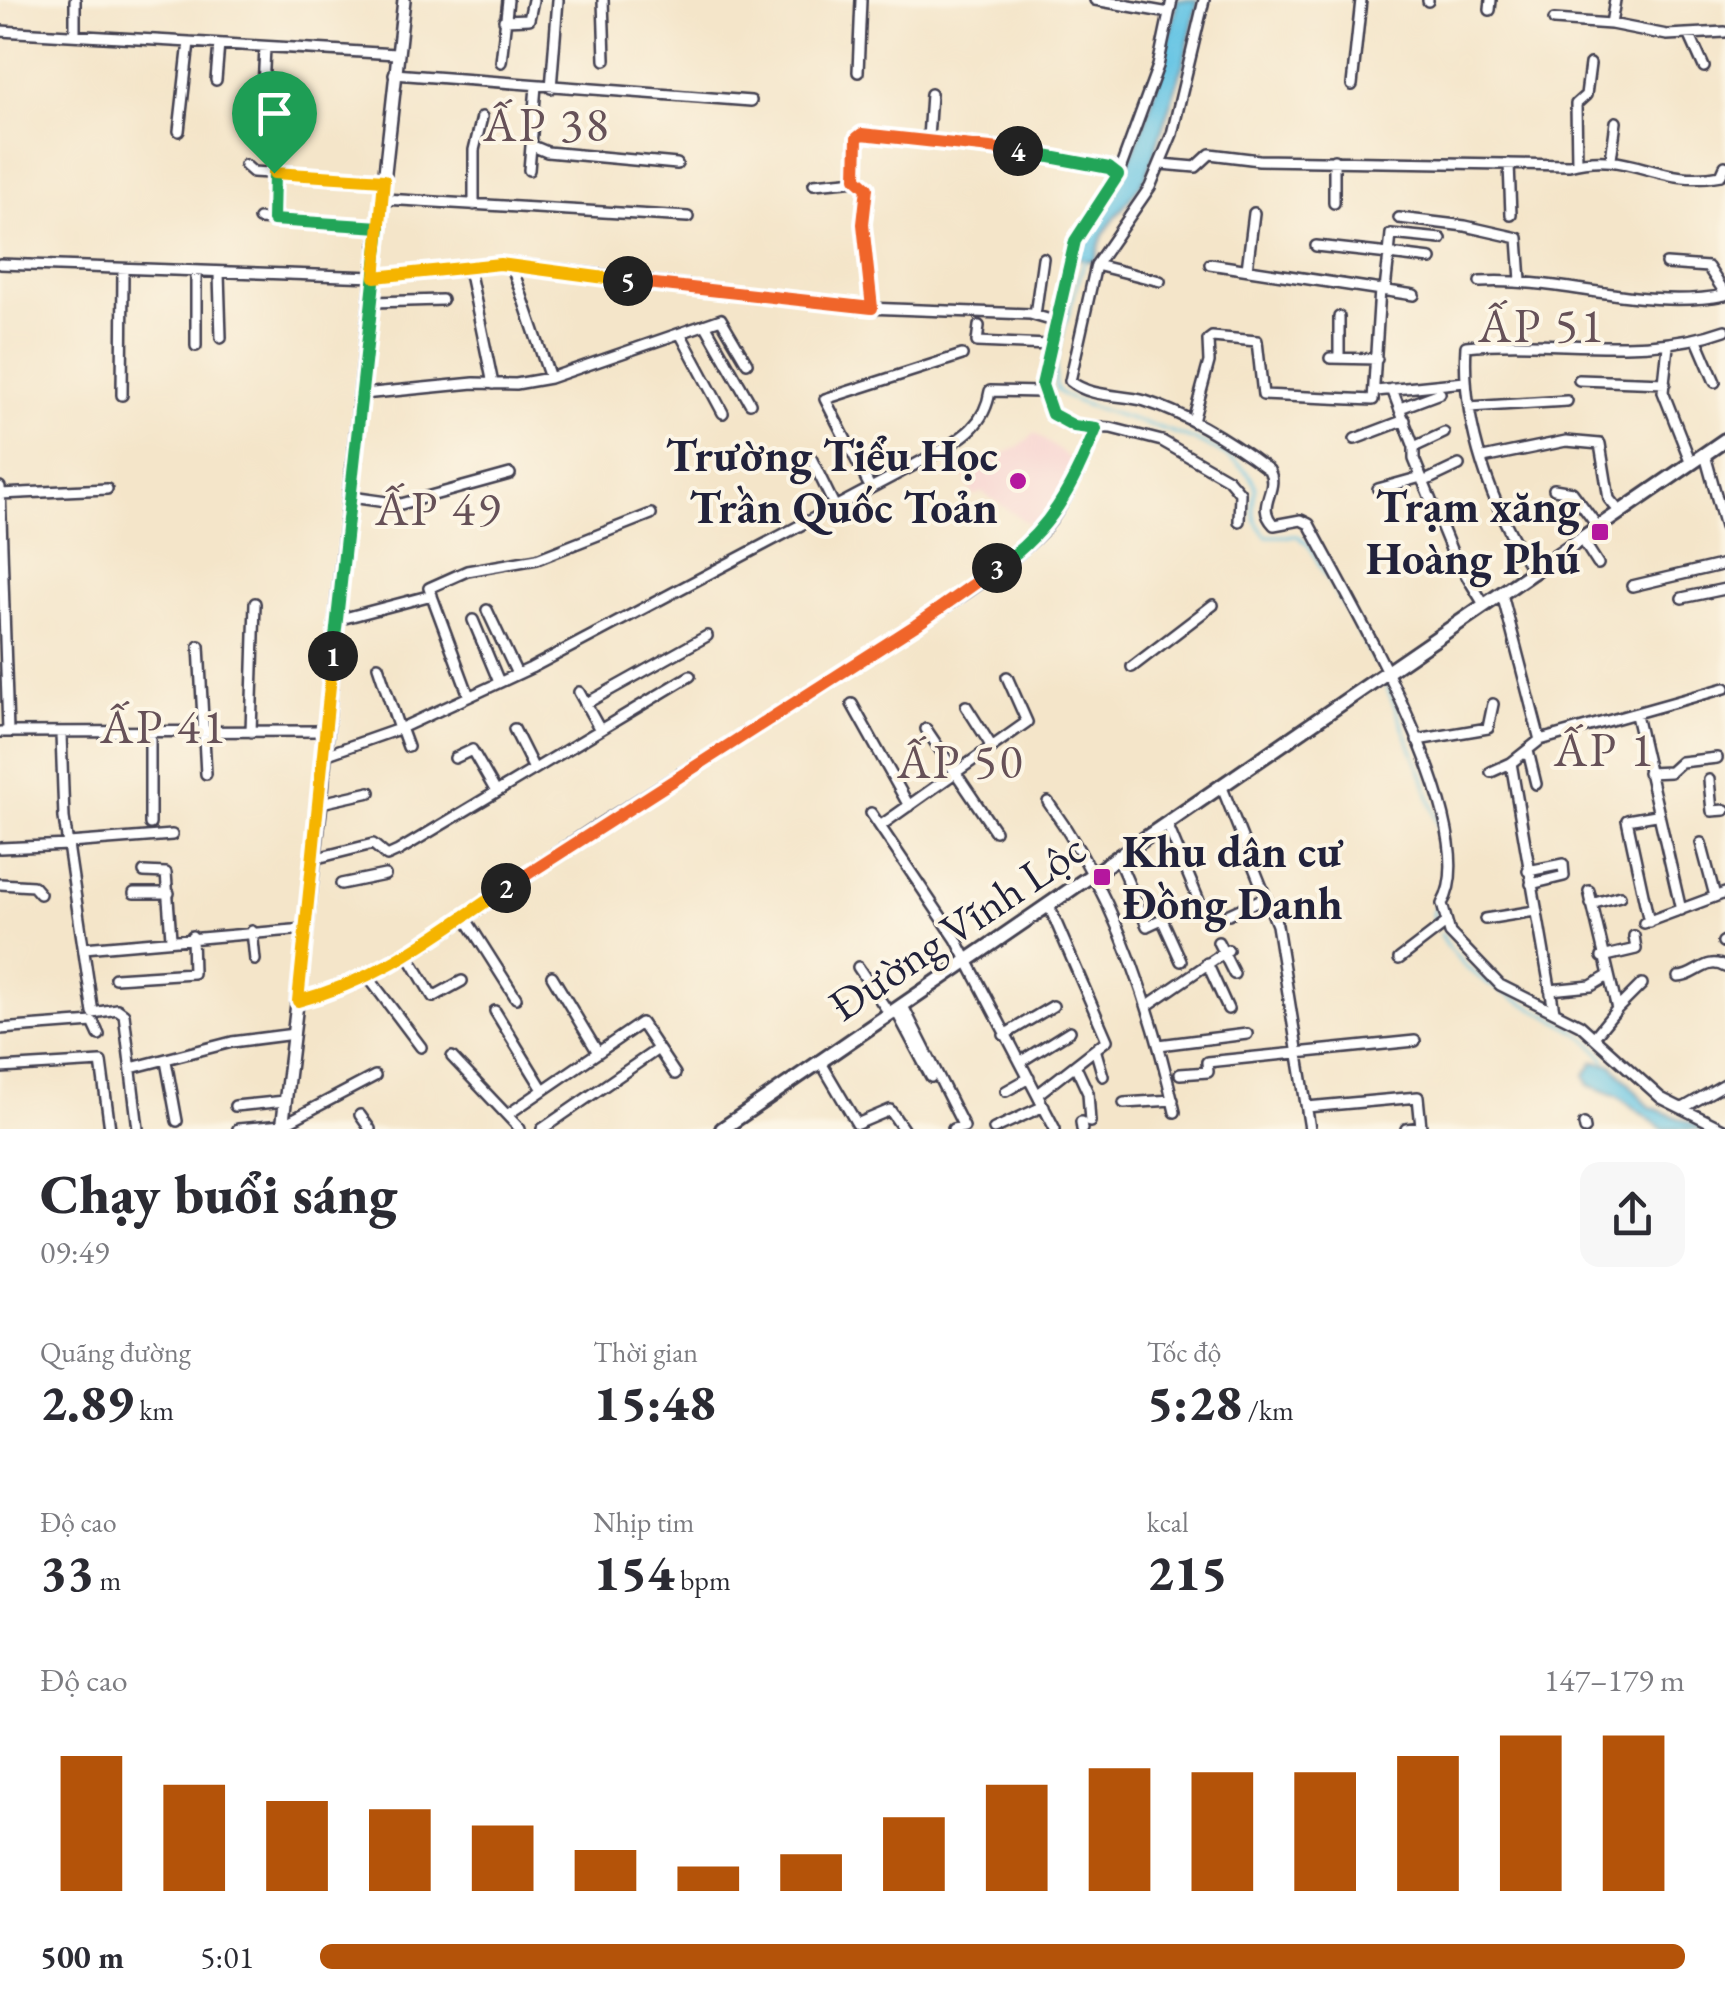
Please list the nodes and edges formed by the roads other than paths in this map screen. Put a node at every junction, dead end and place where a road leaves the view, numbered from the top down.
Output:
1 (75, 0) edge
2 (404, 0) edge
3 (508, 0) edge
4 (533, 0) edge
5 (558, 0) edge
6 (603, 0) edge
7 (862, 0) edge
8 (1095, 0) edge
9 (1172, 0) edge
10 (1204, 0) edge
11 (1361, 0) edge
12 (1615, 0) edge
13 (1169, 12) junction
14 (504, 20) junction
15 (1554, 20) dead end
16 (1611, 24) junction
17 (0, 31) edge
18 (1725, 32) edge
19 (75, 35) junction
20 (1690, 36) junction
21 (189, 42) junction
22 (219, 44) junction
23 (265, 47) junction
24 (396, 54) junction
25 (605, 60) dead end
26 (501, 62) dead end
27 (1590, 64) dead end
28 (1704, 67) dead end
29 (858, 72) dead end
30 (394, 74) junction
31 (216, 80) dead end
32 (1352, 85) dead end
33 (536, 86) junction
34 (551, 88) junction
35 (930, 94) dead end
36 (751, 101) dead end
37 (482, 117) dead end
38 (1616, 122) dead end
39 (179, 131) dead end
40 (260, 131) dead end
41 (928, 138) junction
42 (534, 147) junction
43 (1611, 159) junction
44 (1334, 160) junction
45 (1576, 163) junction
46 (677, 164) dead end
47 (1161, 164) junction
48 (1509, 164) junction
49 (245, 165) dead end
50 (1725, 166) edge
51 (529, 170) dead end
52 (274, 173) junction
53 (1118, 175) junction
54 (384, 180) junction
55 (857, 180) junction
56 (814, 184) dead end
57 (384, 199) junction
58 (1334, 204) dead end
59 (474, 205) junction
60 (1254, 214) dead end
61 (1511, 215) dead end
62 (688, 217) dead end
63 (1398, 218) dead end
64 (258, 219) dead end
65 (273, 220) junction
66 (380, 227) junction
67 (1442, 240) dead end
68 (1316, 246) dead end
69 (1389, 254) junction
70 (1043, 258) dead end
71 (1432, 258) dead end
72 (0, 264) edge
73 (511, 264) junction
74 (1210, 264) dead end
75 (1666, 264) dead end
76 (1096, 266) junction
77 (124, 269) junction
78 (469, 269) junction
79 (1247, 269) junction
80 (196, 272) junction
81 (219, 274) junction
82 (375, 277) junction
83 (1160, 281) dead end
84 (1521, 281) junction
85 (1480, 282) dead end
86 (1382, 290) junction
87 (1725, 294) edge
88 (1414, 295) dead end
89 (442, 300) dead end
90 (373, 302) junction
91 (872, 308) junction
92 (1035, 316) junction
93 (1339, 317) dead end
94 (1054, 321) junction
95 (706, 326) junction
96 (978, 326) dead end
97 (1725, 330) edge
98 (680, 334) junction
99 (221, 338) dead end
100 (1696, 340) junction
101 (1050, 345) junction
102 (196, 346) dead end
103 (1668, 346) junction
104 (962, 355) dead end
105 (1377, 358) junction
106 (747, 364) dead end
107 (550, 378) junction
108 (1579, 380) dead end
109 (1465, 382) junction
110 (1715, 382) dead end
111 (1666, 383) junction
112 (494, 384) junction
113 (1392, 390) junction
114 (1376, 391) junction
115 (1041, 392) junction
116 (1440, 393) dead end
117 (363, 394) junction
118 (122, 395) dead end
119 (1567, 401) dead end
120 (750, 403) dead end
121 (1469, 406) junction
122 (1400, 408) junction
123 (722, 413) dead end
124 (1405, 420) junction
125 (1193, 421) junction
126 (1096, 429) junction
127 (1444, 433) dead end
128 (1355, 439) dead end
129 (1725, 440) edge
130 (1414, 446) junction
131 (1704, 455) junction
132 (811, 458) dead end
133 (1484, 458) junction
134 (1691, 463) junction
135 (1459, 466) dead end
136 (510, 474) dead end
137 (1422, 480) junction
138 (870, 487) junction
139 (107, 489) dead end
140 (1378, 489) dead end
141 (1554, 490) dead end
142 (0, 491) edge
143 (351, 496) junction
144 (836, 507) junction
145 (1620, 512) junction
146 (651, 514) dead end
147 (1724, 516) edge
148 (1238, 521) dead end
149 (1, 527) edge
150 (1598, 528) junction
151 (1725, 528) edge
152 (1582, 538) junction
153 (1598, 564) dead end
154 (1725, 564) edge
155 (1534, 573) junction
156 (1632, 586) dead end
157 (1725, 588) edge
158 (1502, 594) junction
159 (432, 596) junction
160 (1682, 598) dead end
161 (255, 603) dead end
162 (1213, 605) dead end
163 (1485, 606) junction
164 (487, 610) dead end
165 (337, 620) junction
166 (473, 620) dead end
167 (707, 636) dead end
168 (198, 646) dead end
169 (378, 666) dead end
170 (1132, 667) dead end
171 (1389, 670) junction
172 (518, 674) junction
173 (690, 676) dead end
174 (1007, 677) dead end
175 (499, 682) junction
176 (1725, 688) edge
177 (579, 692) dead end
178 (468, 696) junction
179 (585, 704) junction
180 (852, 704) dead end
181 (1493, 704) dead end
182 (966, 706) dead end
183 (1636, 716) junction
184 (400, 728) junction
185 (600, 728) junction
186 (514, 729) dead end
187 (926, 729) dead end
188 (204, 730) junction
189 (327, 731) junction
190 (4, 732) edge
191 (150, 732) junction
192 (252, 732) junction
193 (60, 734) junction
194 (1417, 740) junction
195 (1540, 740) junction
196 (408, 747) dead end
197 (992, 748) junction
198 (1528, 751) junction
199 (325, 755) junction
200 (455, 758) dead end
201 (1717, 758) dead end
202 (1511, 763) junction
203 (533, 768) junction
204 (1491, 772) dead end
205 (1648, 773) junction
206 (206, 774) dead end
207 (954, 776) junction
208 (1709, 780) dead end
209 (1221, 784) junction
210 (1536, 784) dead end
211 (495, 790) junction
212 (370, 792) dead end
213 (1048, 802) dead end
214 (321, 803) junction
215 (909, 806) junction
216 (1725, 810) edge
217 (872, 813) dead end
218 (1656, 815) junction
219 (150, 824) dead end
220 (1168, 824) junction
221 (880, 826) junction
222 (995, 831) dead end
223 (172, 835) dead end
224 (1701, 843) dead end
225 (69, 844) junction
226 (0, 848) edge
227 (387, 856) junction
228 (1118, 859) junction
229 (313, 860) junction
230 (1528, 871) junction
231 (144, 872) dead end
232 (1094, 876) junction
233 (0, 884) edge
234 (341, 884) dead end
235 (1532, 884) junction
236 (1589, 891) dead end
237 (134, 893) dead end
238 (169, 893) junction
239 (40, 894) dead end
240 (1720, 895) edge
241 (1620, 896) dead end
242 (1264, 898) junction
243 (1591, 904) junction
244 (1049, 906) junction
245 (1681, 910) junction
246 (1536, 911) junction
247 (1229, 914) dead end
248 (464, 916) junction
249 (1485, 919) dead end
250 (1210, 924) dead end
251 (1441, 928) junction
252 (305, 929) junction
253 (252, 931) junction
254 (192, 936) junction
255 (1634, 936) dead end
256 (171, 938) junction
257 (1218, 942) dead end
258 (84, 948) junction
259 (1226, 951) junction
260 (408, 957) junction
261 (1602, 957) junction
262 (1399, 959) dead end
263 (255, 960) dead end
264 (966, 960) junction
265 (1181, 961) dead end
266 (1207, 963) junction
267 (1725, 967) edge
268 (858, 968) dead end
269 (1234, 974) dead end
270 (552, 976) dead end
271 (1608, 976) junction
272 (1678, 977) dead end
273 (115, 978) dead end
274 (369, 978) junction
275 (462, 981) dead end
276 (1642, 984) dead end
277 (1550, 990) junction
278 (516, 998) dead end
279 (298, 1001) junction
280 (1146, 1001) junction
281 (1053, 1006) dead end
282 (895, 1009) junction
283 (1616, 1009) junction
284 (1228, 1010) dead end
285 (496, 1011) dead end
286 (1554, 1011) junction
287 (0, 1029) edge
288 (1070, 1030) dead end
289 (99, 1034) dead end
290 (294, 1034) junction
291 (1247, 1034) dead end
292 (1004, 1035) junction
293 (1595, 1036) junction
294 (1415, 1041) dead end
295 (1159, 1045) junction
296 (421, 1047) dead end
297 (658, 1049) junction
298 (597, 1052) junction
299 (1096, 1052) junction
300 (1299, 1053) junction
301 (452, 1057) dead end
302 (166, 1060) junction
303 (820, 1061) junction
304 (1020, 1062) junction
305 (1076, 1067) junction
306 (0, 1068) edge
307 (131, 1068) junction
308 (675, 1074) dead end
309 (1180, 1074) dead end
310 (375, 1076) dead end
311 (1102, 1076) dead end
312 (931, 1078) dead end
313 (1029, 1078) junction
314 (1725, 1084) edge
315 (542, 1088) junction
316 (1006, 1091) dead end
317 (1038, 1094) junction
318 (286, 1100) junction
319 (1173, 1100) junction
320 (1124, 1103) dead end
321 (235, 1106) dead end
322 (1044, 1106) junction
323 (1307, 1107) junction
324 (1682, 1108) junction
325 (1175, 1112) dead end
326 (360, 1115) dead end
327 (507, 1115) junction
328 (177, 1121) dead end
329 (1084, 1124) edge
330 (282, 1127) edge
331 (110, 1129) edge
332 (138, 1129) edge
333 (238, 1129) edge
334 (370, 1129) edge
335 (520, 1129) edge
336 (542, 1129) edge
337 (722, 1129) edge
338 (903, 1129) edge
339 (953, 1129) edge
340 (994, 1129) edge
341 (1055, 1129) edge
342 (1310, 1129) edge
343 (1406, 1129) edge
344 (1723, 1129) edge

1 - 19 street
2 - 24 street
3 - 14 street
4 - 14 street
5 - 34 street
6 - 25 street
7 - 29 street
8 - 13 street
9 - 13 street
10 - 47 street
11 - 32 street
12 - 16 street
13 - 53 street
14 - 26 street
15 - 16 street
16 - 20 street
17 - 19 street
18 - 20 street
19 - 21 street
20 - 28 street
21 - 22 street
21 - 39 street
22 - 23 street
22 - 31 street
23 - 24 street
23 - 40 street
24 - 30 street
27 - 45 street
30 - 33 street
30 - 54 street
33 - 34 street
33 - 42 street
34 - 36 street
35 - 41 street
37 - 59 street
38 - 43 street
41 - 53 street
41 - 55 street
42 - 46 street
42 - 51 street
43 - 45 street
43 - 50 street
44 - 47 street
44 - 48 street
44 - 58 street
45 - 48 street
47 - 76 street
48 - 61 street
49 - 52 street
52 - 54 street
52 - 65 street
53 - 94 street
54 - 57 street
55 - 56 street
55 - 91 street
57 - 59 street
57 - 66 street
59 - 62 street
60 - 79 street
63 - 84 street
64 - 65 street
65 - 66 street
66 - 82 street
67 - 69 street
68 - 69 street
69 - 71 street
69 - 86 street
70 - 92 street
72 - 77 street
73 - 78 street
73 - 91 street
73 - 107 street
74 - 79 street
75 - 87 street
76 - 83 street
76 - 125 street
77 - 80 street
77 - 118 street
78 - 82 street
78 - 112 street
79 - 86 street
80 - 81 street
80 - 102 street
81 - 82 street
81 - 99 street
82 - 90 street
84 - 85 street
84 - 87 street
86 - 88 street
86 - 105 street
89 - 90 street
90 - 117 street
91 - 92 street
92 - 94 street
93 - 105 street
94 - 101 street
95 - 98 street
95 - 106 street
95 - 120 street
96 - 101 street
97 - 100 street
98 - 107 street
98 - 123 street
100 - 103 street
100 - 110 street
101 - 115 street
103 - 109 street
103 - 111 street
104 - 138 street
105 - 114 street
107 - 112 street
108 - 111 street
109 - 113 street
109 - 121 street
111 - 134 street
112 - 117 street
113 - 114 street
113 - 122 street
114 - 125 street
115 - 126 street
115 - 138 street
116 - 122 street
117 - 143 street
119 - 121 street
121 - 133 street
122 - 124 street
124 - 128 street
124 - 130 street
125 - 171 street
126 - 148 street
126 - 248 street
127 - 130 street
129 - 131 main road, Đường Vĩnh Lộc
130 - 137 street
131 - 134 main road, Đường Vĩnh Lộc
131 - 147 street
132 - 144 street
133 - 145 street
133 - 155 street
134 - 145 main road, Đường Vĩnh Lộc
135 - 137 street
136 - 143 street
137 - 140 street
137 - 163 street
138 - 144 street
139 - 142 street
141 - 150 street
142 - 149 street
143 - 165 street
144 - 172 street
145 - 150 main road, Đường Vĩnh Lộc
146 - 159 street
147 - 151 street
149 - 190 street
150 - 152 main road, Đường Vĩnh Lộc
152 - 153 street
152 - 155 main road, Đường Vĩnh Lộc
154 - 156 street
155 - 158 main road, Đường Vĩnh Lộc
157 - 160 street
158 - 163 main road, Đường Vĩnh Lộc
158 - 195 street
159 - 165 street
159 - 178 street
161 - 192 street
162 - 170 street
163 - 171 main road, Đường Vĩnh Lộc
164 - 172 street
165 - 189 street
166 - 175 street
167 - 179 street
168 - 188 street
169 - 184 street
171 - 194 street
171 - 209 main road, Đường Vĩnh Lộc
172 - 175 street
173 - 185 street
174 - 197 street
175 - 178 street
176 - 183 street
177 - 179 street
178 - 184 street
179 - 185 street
180 - 215 street
181 - 194 street
182 - 197 street
183 - 195 street
183 - 205 street
184 - 196 street
184 - 199 street
185 - 203 street
186 - 203 street
187 - 207 street
188 - 191 street
188 - 192 street
188 - 206 street
189 - 192 street
189 - 199 street
190 - 193 street
191 - 193 street
191 - 219 street
193 - 225 street
194 - 251 street
195 - 198 street
197 - 207 street
198 - 202 street
198 - 210 street
199 - 214 street
200 - 211 street
201 - 205 street
202 - 204 street
202 - 230 street
203 - 211 street
205 - 218 street
207 - 215 street
207 - 222 street
208 - 216 street
209 - 220 main road, Đường Vĩnh Lộc
209 - 242 street
211 - 227 street
212 - 214 street
213 - 232 street
214 - 229 street
215 - 221 street
217 - 221 street
218 - 245 street
218 - 245 street
220 - 228 main road, Đường Vĩnh Lộc
220 - 250 street
221 - 264 street
223 - 225 street
224 - 240 street
225 - 226 street
225 - 258 street
227 - 229 street
227 - 234 street
228 - 232 main road, Đường Vĩnh Lộc
228 - 265 street
229 - 252 street
230 - 235 street
230 - 235 street
231 - 238 street
232 - 244 main road, Đường Vĩnh Lộc
232 - 280 street
233 - 239 street
235 - 246 street
236 - 243 street
237 - 238 street
238 - 256 street
240 - 245 street
241 - 243 street
242 - 247 street
242 - 300 street
243 - 261 street
244 - 264 main road, Đường Vĩnh Lộc
244 - 299 street
246 - 249 street
246 - 277 street
248 - 260 street
248 - 278 street
251 - 262 street
251 - 286 street
252 - 253 street
252 - 279 street
253 - 254 street
253 - 263 street
254 - 256 street
254 - 273 street
255 - 261 street
256 - 258 street
257 - 259 street
258 - 307 street
259 - 266 street
259 - 269 street
260 - 274 street
260 - 275 street
261 - 271 street
264 - 282 main road, Đường Vĩnh Lộc
264 - 292 street
266 - 280 street
266 - 284 street
267 - 272 street
268 - 282 street
270 - 298 street
271 - 277 street
271 - 283 street
274 - 279 street
274 - 296 street
276 - 283 street
277 - 286 street
279 - 290 street
280 - 295 street
281 - 292 street
282 - 303 main road, Đường Vĩnh Lộc
282 - 312 street
282 - 339 street
283 - 293 street
285 - 315 street
286 - 293 street
287 - 289 street
288 - 304 street
290 - 302 street
290 - 318 street
291 - 295 street
292 - 304 street
293 - 324 street
294 - 300 street
295 - 319 street
297 - 298 street
297 - 308 street
297 - 336 street
298 - 315 street
299 - 305 street
299 - 311 street
300 - 309 street
300 - 323 street
301 - 327 street
302 - 307 street
302 - 328 street
303 - 337 main road, Đường Vĩnh Lộc
303 - 338 street
304 - 313 street
305 - 317 street
305 - 329 street
306 - 331 street
307 - 332 street
310 - 330 street
313 - 316 street
313 - 317 street
314 - 324 street
315 - 327 street
317 - 322 street
318 - 321 street
318 - 330 street
319 - 320 street
319 - 325 street
322 - 340 street
322 - 341 street
323 - 342 street
323 - 343 street
324 - 344 street
326 - 334 street
327 - 335 street
330 - 333 street

